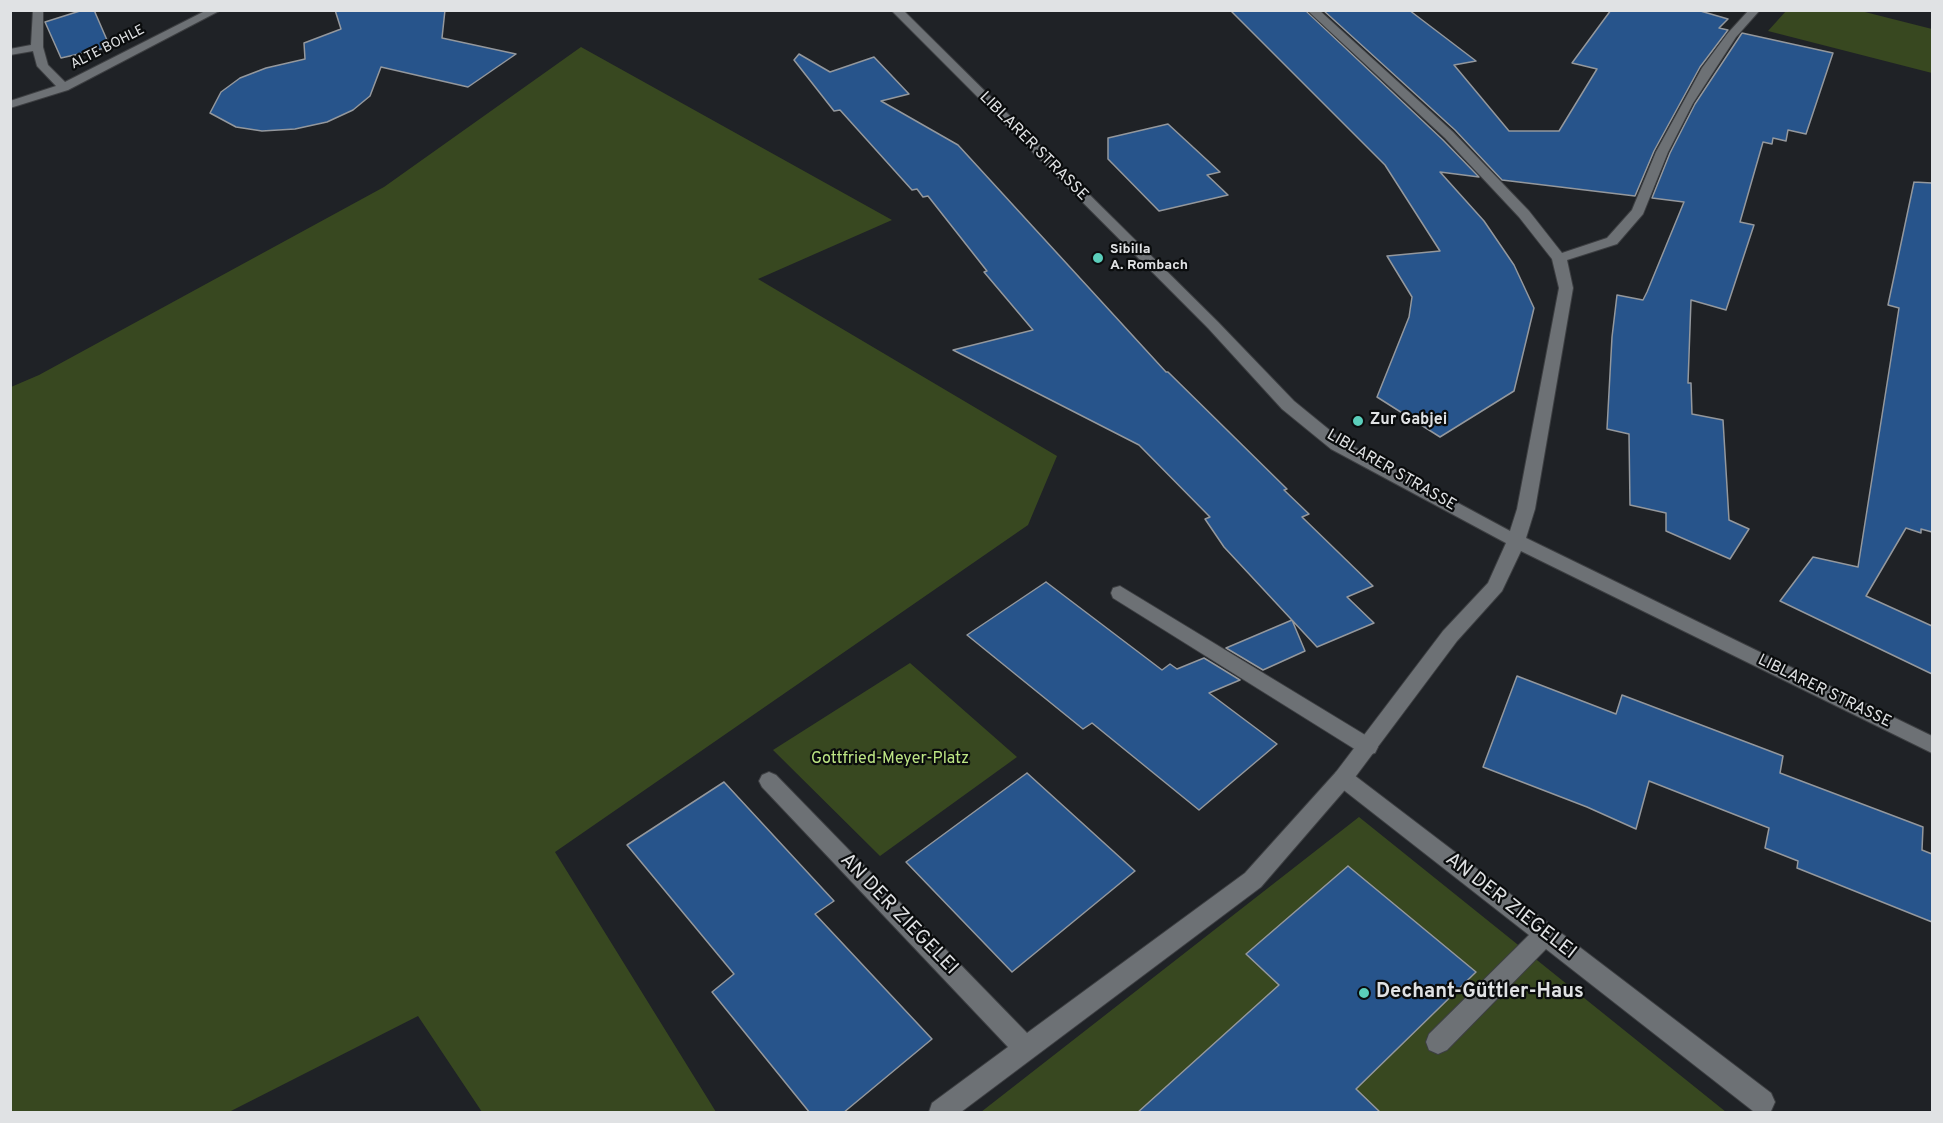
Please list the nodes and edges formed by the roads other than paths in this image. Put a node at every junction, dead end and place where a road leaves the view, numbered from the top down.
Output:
1 (38, 10) edge
2 (216, 10) edge
3 (896, 10) edge
4 (1312, 10) edge
5 (1755, 10) edge
6 (37, 47) junction
7 (10, 52) edge
8 (64, 87) junction
9 (10, 105) edge
10 (1559, 258) junction
11 (1516, 541) junction
12 (1120, 593) dead end
13 (1932, 745) edge
14 (1368, 747) junction
15 (1343, 778) junction
16 (769, 781) dead end
17 (1545, 934) junction
18 (1438, 1042) dead end
19 (1026, 1049) junction
20 (1762, 1102) dead end
21 (941, 1113) edge

1 - 6 street
2 - 8 street, ALTE BOHLE
3 - 11 street, LIBLARER STRASSE
4 - 10 street
5 - 10 street
6 - 7 street
6 - 8 street
8 - 9 street, ALTE BOHLE
10 - 11 street
11 - 13 street, LIBLARER STRASSE
11 - 14 street
12 - 14 street
14 - 15 street
15 - 17 street, AN DER ZIEGELEI
15 - 19 street
16 - 19 street, AN DER ZIEGELEI
17 - 18 street
17 - 20 street, AN DER ZIEGELEI
19 - 21 street

